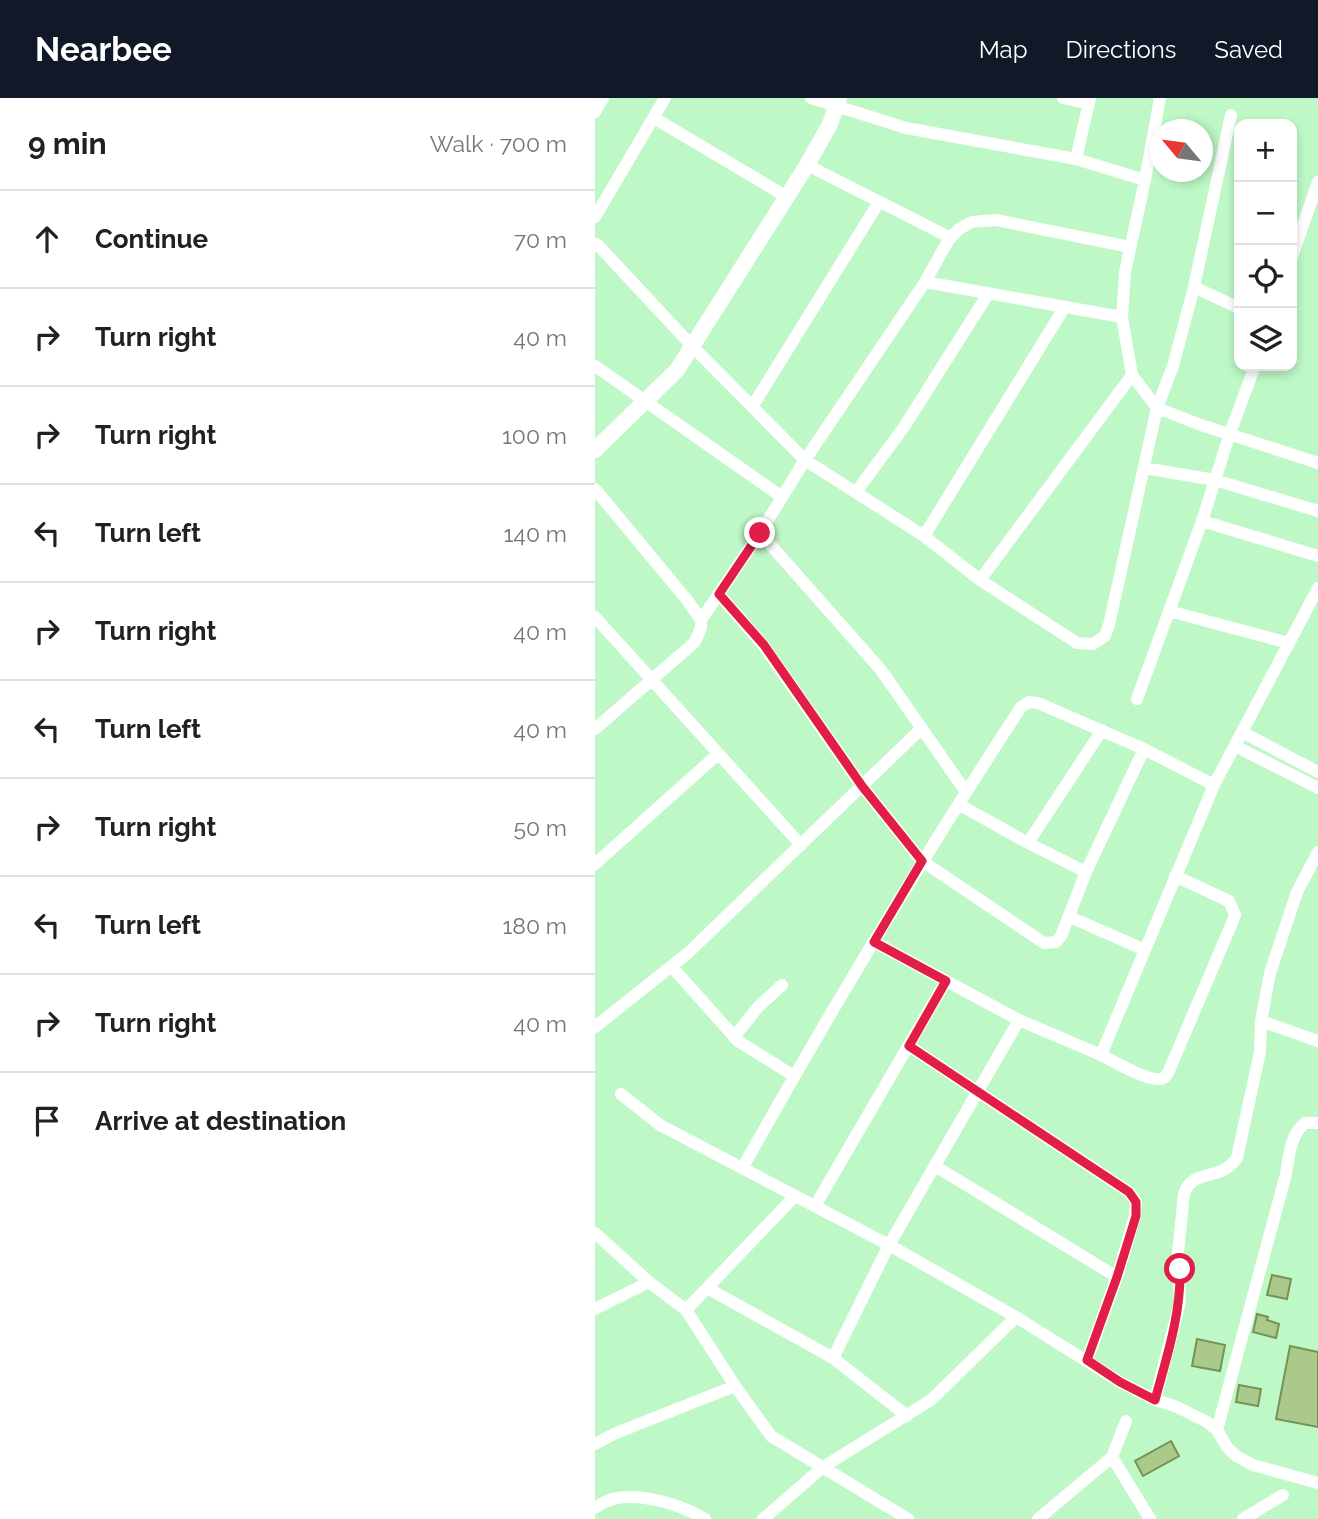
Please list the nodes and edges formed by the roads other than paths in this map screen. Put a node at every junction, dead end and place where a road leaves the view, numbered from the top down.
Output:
1 (603, 98) edge
2 (665, 98) edge
3 (811, 98) edge
4 (1063, 98) edge
5 (1160, 98) edge
6 (1089, 101) edge
7 (838, 102) edge
8 (595, 112) edge
9 (1231, 115) dead end
10 (654, 118) junction
11 (1076, 159) junction
12 (807, 165) junction
13 (1145, 180) junction
14 (1318, 183) edge
15 (787, 197) junction
16 (879, 202) junction
17 (595, 217) edge
18 (951, 238) junction
19 (597, 244) dead end
20 (1296, 245) edge
21 (1130, 247) junction
22 (925, 282) junction
23 (1194, 286) junction
24 (988, 293) junction
25 (1234, 306) edge
26 (1064, 308) junction
27 (1122, 317) junction
28 (692, 346) junction
29 (595, 366) edge
30 (1253, 371) edge
31 (1132, 375) junction
32 (645, 401) junction
33 (752, 407) junction
34 (1157, 408) junction
35 (1230, 433) junction
36 (595, 450) edge
37 (803, 463) junction
38 (1318, 463) edge
39 (1144, 468) junction
40 (1215, 480) junction
41 (595, 489) edge
42 (856, 492) junction
43 (784, 494) junction
44 (1318, 511) edge
45 (1202, 521) junction
46 (760, 533) junction
47 (924, 536) junction
48 (1318, 556) edge
49 (980, 580) junction
50 (1318, 588) edge
51 (719, 594) junction
52 (1170, 611) junction
53 (595, 617) edge
54 (701, 620) junction
55 (1289, 643) junction
56 (652, 681) junction
57 (1137, 699) dead end
58 (922, 728) junction
59 (595, 729) edge
60 (1102, 730) junction
61 (1242, 732) junction
62 (1235, 746) junction
63 (1144, 749) junction
64 (718, 754) junction
65 (1318, 772) edge
66 (1214, 785) junction
67 (862, 786) junction
68 (1318, 788) edge
69 (966, 792) junction
70 (960, 805) junction
71 (1028, 843) junction
72 (801, 845) junction
73 (1318, 852) edge
74 (922, 861) junction
75 (595, 864) edge
76 (1086, 872) junction
77 (1175, 876) junction
78 (1070, 917) junction
79 (874, 942) junction
80 (1145, 950) junction
81 (672, 967) junction
82 (946, 981) junction
83 (782, 985) dead end
84 (1019, 1020) junction
85 (1261, 1021) junction
86 (595, 1027) edge
87 (734, 1037) junction
88 (1318, 1041) edge
89 (909, 1046) junction
90 (1101, 1055) junction
91 (794, 1076) junction
92 (977, 1091) junction
93 (621, 1094) dead end
94 (1318, 1123) edge
95 (935, 1166) junction
96 (743, 1167) junction
97 (795, 1196) junction
98 (815, 1206) junction
99 (595, 1233) edge
100 (889, 1245) junction
101 (1117, 1277) junction
102 (649, 1282) junction
103 (709, 1289) junction
104 (595, 1309) edge
105 (686, 1310) junction
106 (1016, 1317) junction
107 (833, 1358) junction
108 (1087, 1360) junction
109 (736, 1386) junction
110 (1155, 1400) junction
111 (907, 1416) junction
112 (1126, 1421) dead end
113 (1217, 1430) junction
114 (595, 1444) edge
115 (1112, 1457) junction
116 (823, 1467) junction
117 (1318, 1483) edge
118 (1283, 1495) dead end
119 (595, 1508) edge
120 (1040, 1518) edge
121 (705, 1519) edge
122 (763, 1519) edge
123 (908, 1519) edge
124 (1150, 1519) edge
125 (1243, 1519) edge

1 - 8 street
2 - 10 street
3 - 7 street
4 - 6 street
5 - 13 street
6 - 11 street
7 - 11 street
7 - 12 street
9 - 23 street
10 - 15 street
10 - 17 street
11 - 13 street
12 - 15 street
12 - 16 street
13 - 21 street
14 - 20 street
15 - 28 street
16 - 18 street
16 - 33 street
18 - 21 street
18 - 22 street
19 - 28 street
21 - 27 street
22 - 24 street
22 - 37 street
23 - 25 street
23 - 34 street
24 - 26 street
24 - 42 street
26 - 27 street
26 - 47 street
27 - 31 street
28 - 32 street
28 - 33 street
29 - 32 street
30 - 35 street
31 - 34 street
31 - 49 street
32 - 36 street
32 - 43 street
33 - 37 street
34 - 35 street
34 - 39 street
35 - 38 street
35 - 40 street
37 - 42 street
37 - 43 street
39 - 40 street
39 - 49 street
40 - 44 street
40 - 45 street
41 - 54 street
42 - 47 street
43 - 46 street
45 - 48 street
45 - 52 street
46 - 51 street
46 - 58 street
47 - 49 street
50 - 55 street
51 - 54 street
51 - 67 street
52 - 55 street
52 - 57 street
53 - 56 street
54 - 56 street
55 - 61 street
56 - 59 street
56 - 64 street
58 - 67 street
58 - 69 street
60 - 63 street
60 - 69 street
60 - 71 street
61 - 62 street
61 - 65 street
62 - 66 street
62 - 68 street
63 - 66 street
63 - 76 street
64 - 72 street
64 - 75 street
66 - 77 street
67 - 72 street
67 - 74 street
69 - 70 street
70 - 71 street
70 - 74 street
71 - 76 street
72 - 81 street
73 - 85 street
74 - 78 street
74 - 79 street
76 - 78 street
77 - 80 street
77 - 90 street
78 - 80 street
79 - 82 street
79 - 91 street
80 - 90 street
81 - 86 street
81 - 87 street
82 - 84 street
82 - 89 street
83 - 87 street
84 - 90 street
84 - 92 street
85 - 88 street
85 - 110 street
87 - 91 street
89 - 92 street
89 - 98 street
91 - 96 street
92 - 95 street
92 - 101 street
93 - 96 street
94 - 113 street
95 - 100 street
95 - 101 street
96 - 97 street
97 - 98 street
97 - 103 street
98 - 100 street
99 - 102 street
100 - 106 street
100 - 107 street
101 - 108 street
102 - 104 street
102 - 105 street
103 - 105 street
103 - 107 street
105 - 109 street
106 - 108 street
106 - 111 street
107 - 111 street
108 - 110 street
109 - 114 street
109 - 116 street
110 - 113 street
111 - 116 street
112 - 115 street
113 - 117 street
115 - 120 street
115 - 124 street
116 - 122 street
116 - 123 street
118 - 125 street
119 - 121 street

